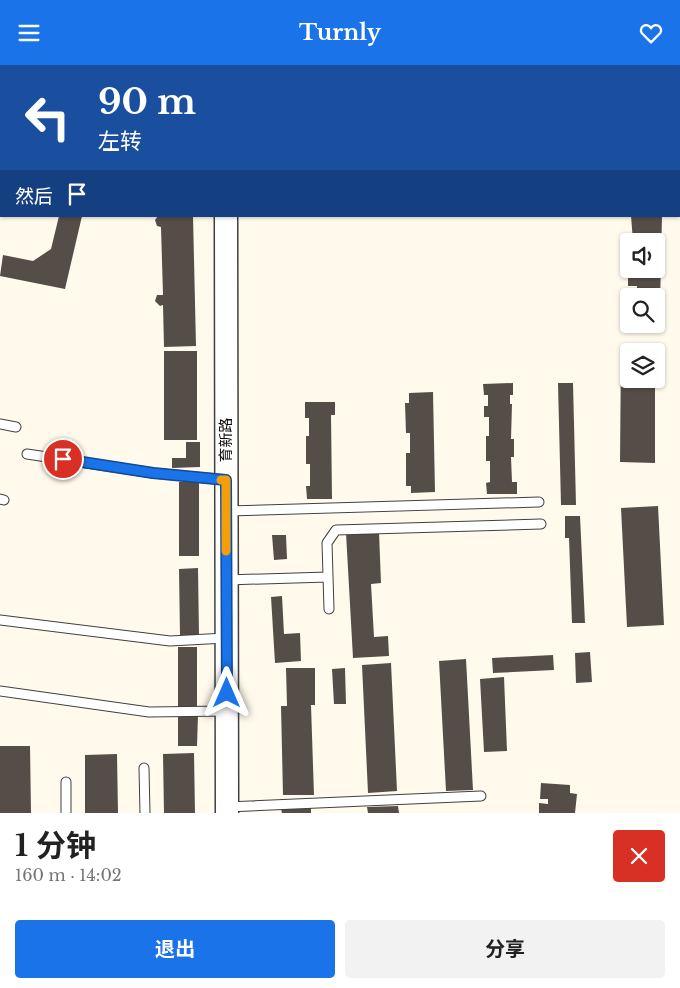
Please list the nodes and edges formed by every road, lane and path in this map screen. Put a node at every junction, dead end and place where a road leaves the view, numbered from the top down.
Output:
1 (226, 217) edge
2 (0, 424) edge
3 (16, 427) dead end
4 (27, 454) dead end
5 (226, 480) junction
6 (539, 502) dead end
7 (226, 511) junction
8 (541, 524) dead end
9 (328, 577) junction
10 (226, 580) junction
11 (329, 609) dead end
12 (0, 620) edge
13 (226, 638) junction
14 (0, 691) edge
15 (227, 711) junction
16 (144, 768) dead end
17 (66, 783) dead end
18 (481, 796) dead end
19 (227, 810) edge
20 (66, 813) edge
21 (145, 813) edge

1 - 5 street, 育新路
2 - 3 lane
4 - 5 lane
5 - 7 street, 育新路
6 - 7 lane
7 - 10 street, 育新路
8 - 9 lane
9 - 10 lane
9 - 11 lane
10 - 13 street, 育新路
12 - 13 lane
13 - 15 street, 育新路
14 - 15 lane
15 - 19 street, 育新路
16 - 21 lane
17 - 20 lane
18 - 19 lane

